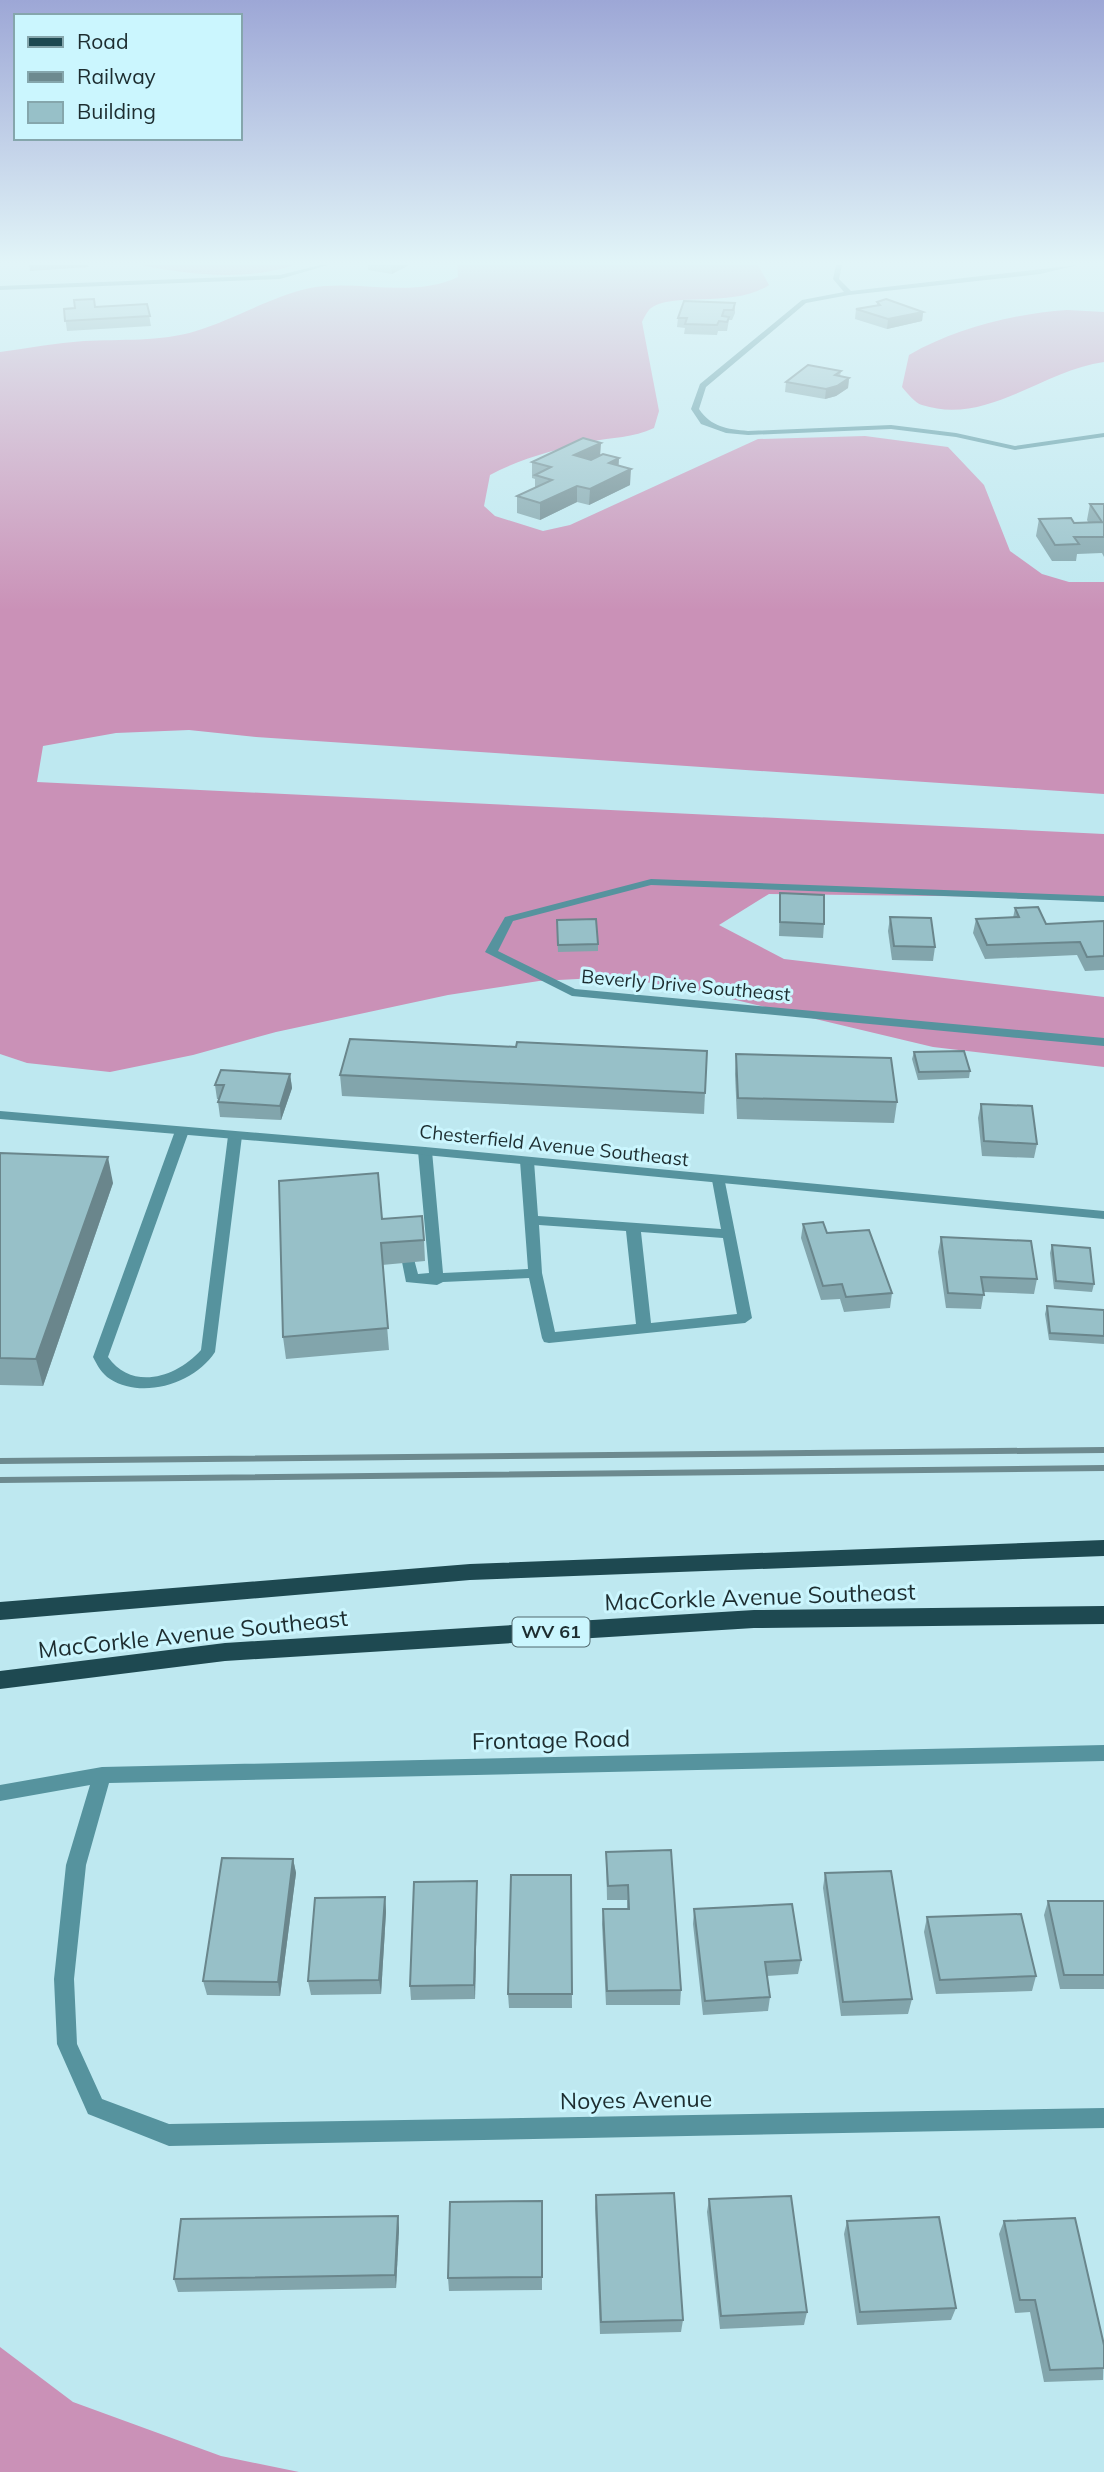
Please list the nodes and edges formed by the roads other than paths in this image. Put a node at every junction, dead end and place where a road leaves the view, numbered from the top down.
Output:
1 (710, 380) edge
2 (1104, 435) edge
3 (1104, 899) edge
4 (1104, 1042) edge
5 (0, 1115) edge
6 (182, 1131) junction
7 (235, 1136) junction
8 (425, 1151) junction
9 (527, 1161) junction
10 (719, 1180) junction
11 (431, 1211) junction
12 (1104, 1215) edge
13 (530, 1220) junction
14 (414, 1221) edge
15 (633, 1227) junction
16 (729, 1234) junction
17 (409, 1262) edge
18 (534, 1273) junction
19 (438, 1280) junction
20 (644, 1328) junction
21 (1104, 1548) edge
22 (0, 1611) edge
23 (1104, 1615) edge
24 (0, 1680) edge
25 (1104, 1753) edge
26 (102, 1774) junction
27 (0, 1793) edge
28 (1104, 2118) edge

1 - 2 street
3 - 4 street, Beverly Drive Southeast
5 - 6 street, Chesterfield Avenue Southeast
6 - 7 street, Chesterfield Avenue Southeast
6 - 7 street
7 - 8 street, Chesterfield Avenue Southeast
8 - 9 street, Chesterfield Avenue Southeast
8 - 11 street
9 - 10 street, Chesterfield Avenue Southeast
9 - 13 street
10 - 12 street, Chesterfield Avenue Southeast
10 - 16 street
11 - 14 street
11 - 19 street
13 - 15 street
13 - 18 street
15 - 16 street
15 - 20 street
16 - 20 street
17 - 19 street
18 - 19 street
18 - 20 street
21 - 22 main road, MacCorkle Avenue Southeast
23 - 24 main road, MacCorkle Avenue Southeast / WV 61
25 - 26 street, Frontage Road
26 - 27 street, Frontage Road
26 - 28 street, Noyes Avenue

